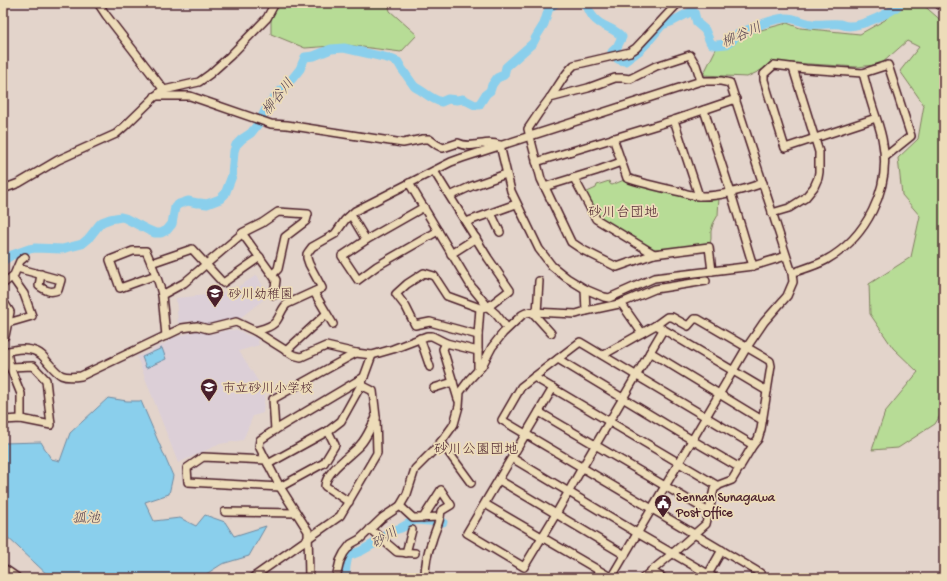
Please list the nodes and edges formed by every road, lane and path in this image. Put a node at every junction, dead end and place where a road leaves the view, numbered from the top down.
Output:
1 (98, 3) edge
2 (275, 3) edge
3 (678, 3) edge
4 (940, 3) edge
5 (944, 7) edge
6 (793, 68) junction
7 (863, 73) junction
8 (701, 81) junction
9 (164, 90) junction
10 (155, 96) junction
11 (550, 98) junction
12 (736, 99) junction
13 (704, 110) junction
14 (876, 118) junction
15 (674, 120) junction
16 (529, 136) junction
17 (613, 138) junction
18 (816, 138) junction
19 (500, 145) junction
20 (885, 157) junction
21 (536, 162) junction
22 (621, 162) junction
23 (434, 171) junction
24 (506, 174) junction
25 (574, 178) junction
26 (409, 183) junction
27 (763, 183) junction
28 (544, 187) junction
29 (3, 188) edge
30 (731, 193) junction
31 (450, 196) junction
32 (699, 196) junction
33 (516, 204) junction
34 (424, 207) junction
35 (491, 213) junction
36 (772, 213) junction
37 (351, 215) junction
38 (466, 222) junction
39 (438, 231) junction
40 (500, 232) dead end
41 (242, 233) junction
42 (476, 238) junction
43 (366, 240) junction
44 (452, 254) junction
45 (654, 254) junction
46 (786, 256) junction
47 (25, 257) dead end
48 (260, 257) junction
49 (151, 263) junction
50 (206, 264) junction
51 (753, 266) junction
52 (17, 268) junction
53 (712, 271) junction
54 (792, 273) junction
55 (41, 274) dead end
56 (273, 274) junction
57 (156, 275) junction
58 (12, 277) junction
59 (539, 281) dead end
60 (706, 281) dead end
61 (3, 284) edge
62 (585, 289) junction
63 (314, 292) junction
64 (274, 294) dead end
65 (162, 295) junction
66 (3, 301) edge
67 (621, 303) junction
68 (488, 307) junction
69 (480, 308) junction
70 (586, 311) junction
71 (534, 313) junction
72 (326, 314) junction
73 (8, 323) junction
74 (333, 324) dead end
75 (656, 325) junction
76 (507, 328) junction
77 (663, 330) junction
78 (255, 331) junction
79 (552, 333) dead end
80 (642, 333) junction
81 (166, 336) junction
82 (478, 336) junction
83 (3, 337) edge
84 (420, 338) junction
85 (446, 343) junction
86 (747, 347) junction
87 (5, 351) edge
88 (286, 351) junction
89 (478, 351) junction
90 (650, 352) junction
91 (356, 353) junction
92 (372, 355) junction
93 (603, 355) junction
94 (558, 359) junction
95 (10, 367) junction
96 (430, 367) dead end
97 (478, 370) junction
98 (733, 371) junction
99 (636, 376) junction
100 (364, 377) junction
101 (534, 377) junction
102 (453, 382) junction
103 (361, 385) junction
104 (434, 388) dead end
105 (553, 388) junction
106 (767, 391) junction
107 (720, 394) junction
108 (623, 399) junction
109 (459, 401) junction
110 (539, 412) junction
111 (376, 417) junction
112 (706, 417) junction
113 (21, 418) junction
114 (3, 420) edge
115 (762, 420) junction
116 (609, 421) junction
117 (275, 430) junction
118 (328, 431) junction
119 (526, 434) junction
120 (692, 440) junction
121 (441, 442) junction
122 (595, 445) junction
123 (753, 445) junction
124 (512, 458) junction
125 (267, 462) junction
126 (679, 463) junction
127 (582, 468) junction
128 (740, 468) junction
129 (499, 480) junction
130 (471, 483) dead end
131 (665, 486) junction
132 (718, 486) junction
133 (280, 487) junction
134 (569, 491) junction
135 (349, 502) junction
136 (485, 504) junction
137 (400, 506) junction
138 (652, 508) junction
139 (225, 512) dead end
140 (709, 512) junction
141 (296, 513) junction
142 (556, 514) junction
143 (440, 517) junction
144 (423, 518) junction
145 (370, 529) junction
146 (412, 530) dead end
147 (637, 533) junction
148 (695, 534) junction
149 (542, 536) junction
150 (308, 539) junction
151 (722, 550) junction
152 (406, 553) junction
153 (415, 553) dead end
154 (673, 553) junction
155 (625, 555) junction
156 (3, 568) edge
157 (651, 572) junction
158 (707, 576) edge
159 (12, 577) edge
160 (252, 578) edge
161 (309, 578) edge
162 (336, 578) edge
163 (425, 578) edge
164 (611, 578) edge
165 (643, 578) edge
166 (663, 578) edge
167 (715, 578) edge
168 (757, 578) edge

1 - 9 street
2 - 9 street
3 - 11 street
4 - 5 highway
6 - 7 street
6 - 18 street
6 - 18 street
7 - 14 street
7 - 20 street
8 - 11 street
8 - 12 street
8 - 16 street
9 - 10 street
10 - 19 street
10 - 29 street
11 - 16 street
12 - 13 street
12 - 27 street
13 - 15 street
13 - 30 street
14 - 18 street
14 - 20 street
15 - 17 street
15 - 32 street
16 - 19 street
16 - 21 street
17 - 21 street
17 - 22 street
18 - 36 street
19 - 23 street
19 - 24 street
20 - 54 street
21 - 28 street
22 - 25 street
22 - 32 street
23 - 26 street
23 - 31 street
24 - 31 street
24 - 33 street
25 - 28 street
25 - 45 street
26 - 34 street
26 - 37 street
27 - 30 street
27 - 36 street
28 - 45 street
30 - 32 street
30 - 51 street
31 - 38 street
33 - 35 street
33 - 62 street
34 - 39 street
34 - 43 street
35 - 38 street
35 - 40 street
36 - 46 street
37 - 43 street
37 - 63 street
38 - 42 street
39 - 43 street
39 - 44 street
41 - 48 street
41 - 50 street
41 - 56 street
42 - 44 street
42 - 68 street
44 - 68 street
45 - 53 street
46 - 51 street
46 - 54 street
47 - 52 street
48 - 50 street
48 - 56 street
49 - 50 street
49 - 57 street
49 - 57 street
50 - 65 street
51 - 53 street
52 - 55 street
52 - 58 street
53 - 62 street
54 - 86 street
56 - 64 street
57 - 65 street
58 - 61 street
58 - 73 street
59 - 71 street
60 - 67 street
62 - 70 street
63 - 72 street
63 - 78 street
65 - 81 street
66 - 73 street
67 - 70 street
67 - 80 street
68 - 69 street
68 - 76 street
69 - 82 street
69 - 82 street
70 - 71 street
71 - 76 street
71 - 79 street
72 - 74 street
72 - 88 street
73 - 83 street
75 - 77 street
75 - 80 street
75 - 86 street
76 - 97 street
77 - 90 street
77 - 98 street
78 - 81 street
78 - 88 street
80 - 93 street
81 - 87 street
82 - 89 street
84 - 85 street
84 - 92 street
84 - 96 street
85 - 89 street
85 - 102 street
86 - 98 street
86 - 106 street
87 - 95 street
88 - 91 street
89 - 97 street
90 - 99 street
90 - 107 street
91 - 92 street
91 - 117 street
92 - 100 street
93 - 94 street
93 - 99 street
94 - 101 street
94 - 108 street
95 - 113 street
95 - 113 street
97 - 109 street
98 - 106 street
98 - 107 street
99 - 108 street
99 - 112 street
100 - 103 street
100 - 117 street
101 - 105 street
101 - 119 street
102 - 104 street
102 - 109 street
103 - 111 street
103 - 118 street
105 - 110 street
105 - 116 street
106 - 115 street
107 - 112 street
107 - 115 street
108 - 116 street
108 - 120 street
109 - 121 street
110 - 119 street
110 - 122 street
111 - 135 street
111 - 135 street
112 - 120 street
112 - 123 street
113 - 114 street
115 - 123 street
116 - 122 street
116 - 126 street
117 - 125 street
118 - 125 street
118 - 133 street
119 - 124 street
119 - 127 street
120 - 126 street
120 - 128 street
121 - 130 street
121 - 137 street
122 - 127 street
122 - 131 street
123 - 128 street
124 - 129 street
124 - 134 street
125 - 133 street
125 - 133 street
126 - 131 street
126 - 132 street
127 - 134 street
127 - 138 street
128 - 132 street
129 - 136 street
129 - 142 street
131 - 138 street
131 - 140 street
132 - 140 street
133 - 141 street
134 - 142 street
134 - 147 street
135 - 150 street
136 - 149 street
136 - 149 street
137 - 144 street
137 - 145 street
138 - 147 street
138 - 148 street
139 - 141 street
140 - 148 street
141 - 150 street
142 - 149 street
142 - 155 street
143 - 144 street
143 - 144 street
143 - 163 street
145 - 152 street
145 - 162 street
146 - 152 street
147 - 154 street
147 - 155 street
148 - 151 street
148 - 154 street
149 - 164 street
150 - 160 street
150 - 161 street
151 - 158 street
151 - 168 street
152 - 153 street
154 - 157 street
154 - 158 street
155 - 164 street
156 - 159 main road
157 - 165 street
157 - 166 street
158 - 167 street

